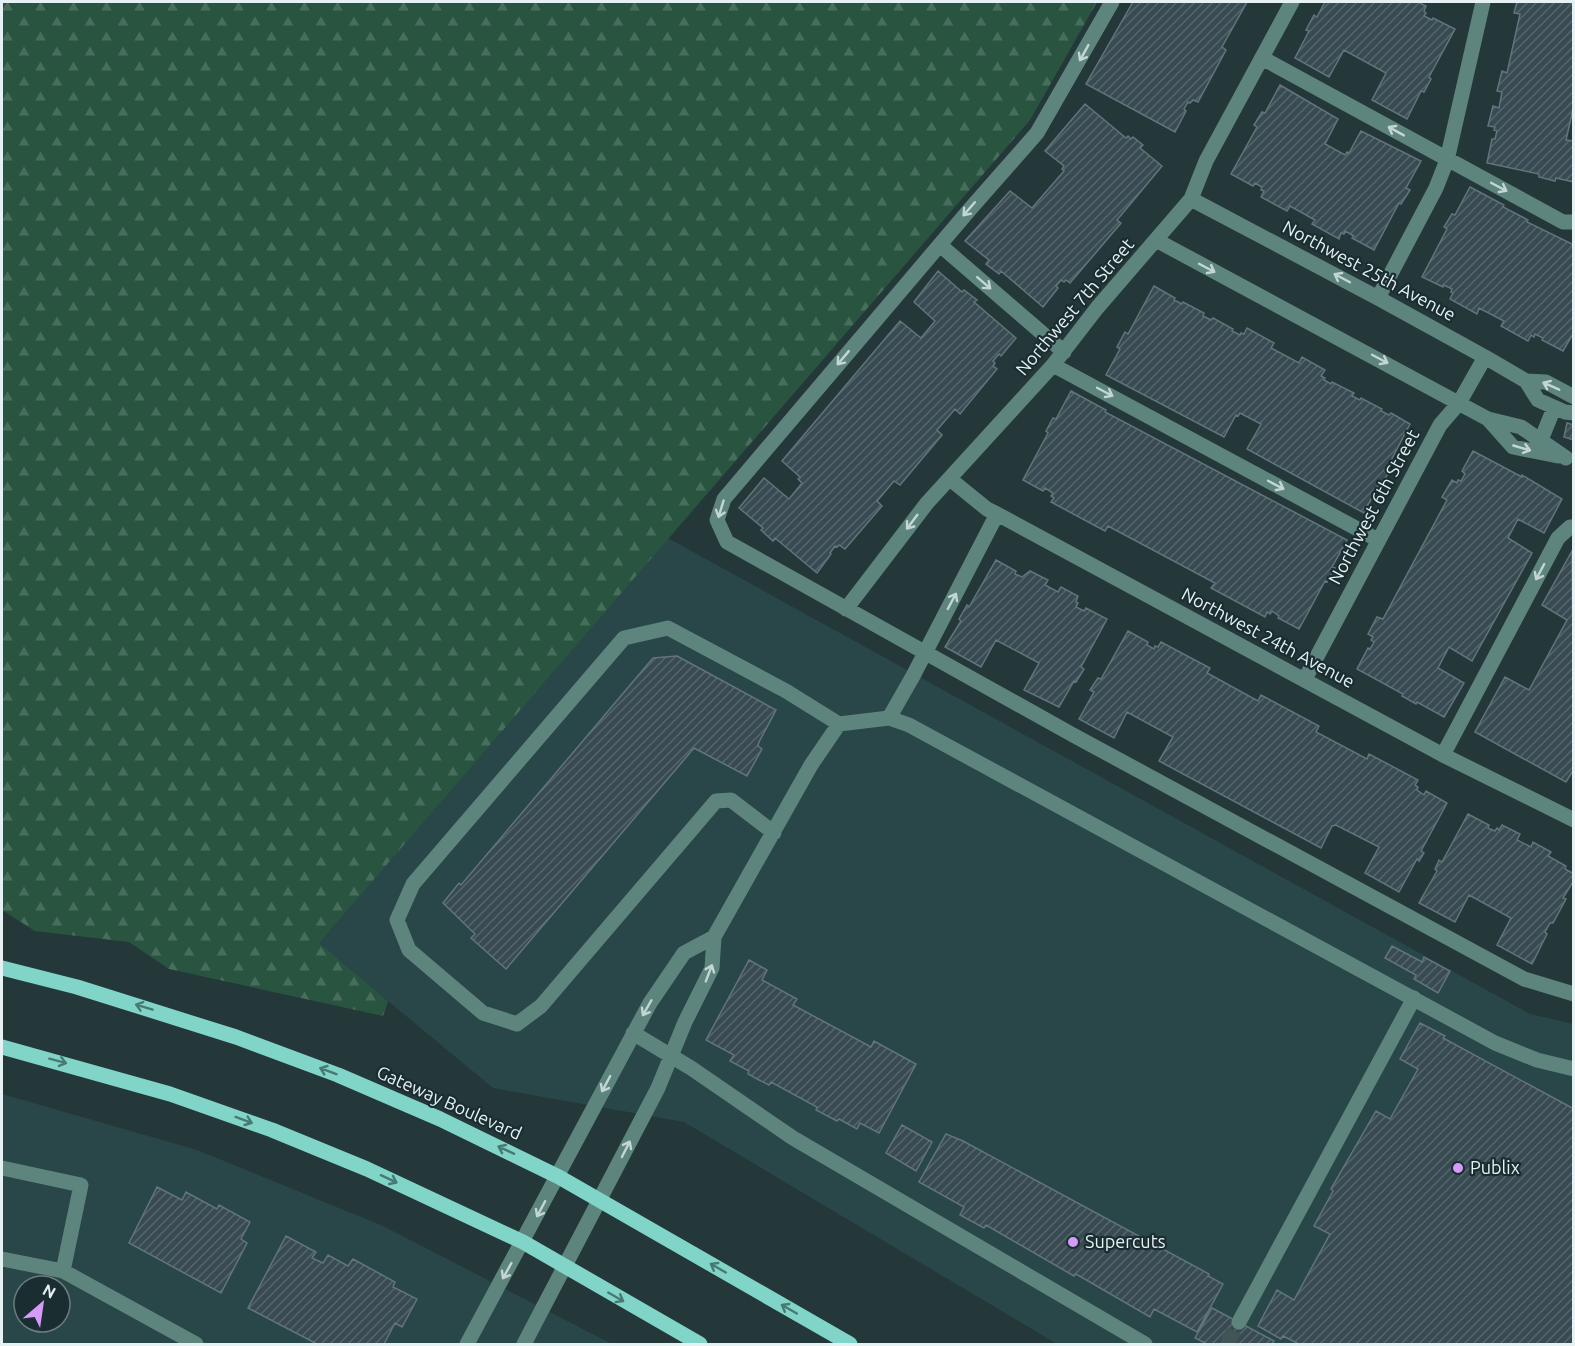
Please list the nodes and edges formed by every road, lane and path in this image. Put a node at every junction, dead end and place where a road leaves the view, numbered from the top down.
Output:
1 (1112, 2) edge
2 (1292, 2) edge
3 (1483, 2) edge
4 (1262, 58) junction
5 (1447, 160) junction
6 (1191, 199) junction
7 (1574, 222) edge
8 (1156, 240) junction
9 (939, 244) junction
10 (1378, 297) junction
11 (1064, 352) junction
12 (1485, 357) junction
13 (1053, 365) junction
14 (1526, 381) junction
15 (1574, 398) edge
16 (1459, 402) junction
17 (1554, 408) junction
18 (1574, 413) edge
19 (1488, 419) junction
20 (1541, 440) junction
21 (1570, 458) edge
22 (950, 478) junction
23 (997, 514) junction
24 (1574, 527) edge
25 (1378, 540) junction
26 (846, 609) junction
27 (924, 652) junction
28 (1305, 679) junction
29 (889, 718) junction
30 (839, 724) junction
31 (1443, 755) junction
32 (1574, 820) edge
33 (774, 833) junction
34 (714, 937) junction
35 (2, 969) edge
36 (1574, 994) edge
37 (1414, 998) junction
38 (633, 1033) junction
39 (2, 1047) edge
40 (671, 1055) junction
41 (1574, 1069) edge
42 (2, 1168) edge
43 (559, 1177) junction
44 (600, 1201) junction
45 (523, 1242) junction
46 (2, 1259) edge
47 (566, 1267) junction
48 (63, 1271) junction
49 (1239, 1322) tunnel mouth
50 (196, 1344) edge
51 (467, 1344) edge
52 (524, 1344) edge
53 (699, 1344) edge
54 (850, 1344) edge
55 (1145, 1344) edge

1 -> 9 street
2 - 4 street, Northwest 7th Street
3 - 5 street
5 -> 4 street
4 - 6 street, Northwest 7th Street
5 -> 7 street
5 - 10 street
6 - 8 street, Northwest 7th Street
10 -> 6 street, Northwest 25th Avenue
8 - 11 street, Northwest 7th Street
8 -> 16 street
9 -> 11 street
9 -> 26 street
10 - 12 street, Northwest 25th Avenue
11 - 13 street, Northwest 7th Street
12 - 14 street, Northwest 25th Avenue
12 - 16 street, Northwest 6th Street
13 - 22 street, Northwest 7th Street
13 -> 25 street
15 -> 14 street, Northwest 25th Avenue
14 - 17 street, Northwest 25th Avenue
16 - 19 street
16 - 25 street, Northwest 6th Street
17 - 18 street, Northwest 25th Avenue
17 - 20 street
19 - 20 street
19 -> 21 street
20 - 21 street
22 - 23 street, Northwest 24th Avenue
22 -> 26 street, Northwest 7th Street
27 -> 23 street
23 - 28 street, Northwest 24th Avenue
24 -> 31 street
25 - 28 street, Northwest 6th Street
26 - 27 street
27 - 29 street
27 - 36 street
28 - 31 street, Northwest 24th Avenue
29 - 30 street
29 - 37 street
30 - 33 street
30 - 33 street
31 - 32 street, Northwest 24th Avenue
33 - 34 street
34 -> 38 street
40 -> 34 street
43 -> 35 main road, Gateway Boulevard
37 - 41 street
37 - 49 street
38 - 40 street
38 -> 43 street
39 -> 45 main road
44 -> 40 street
40 - 55 street
42 - 48 street
43 - 44 main road, Gateway Boulevard
43 -> 45 street
44 - 47 street
54 -> 44 main road, Gateway Boulevard
45 - 47 main road
45 -> 51 street
46 - 48 street
47 - 52 street
47 -> 53 main road
48 - 50 street

